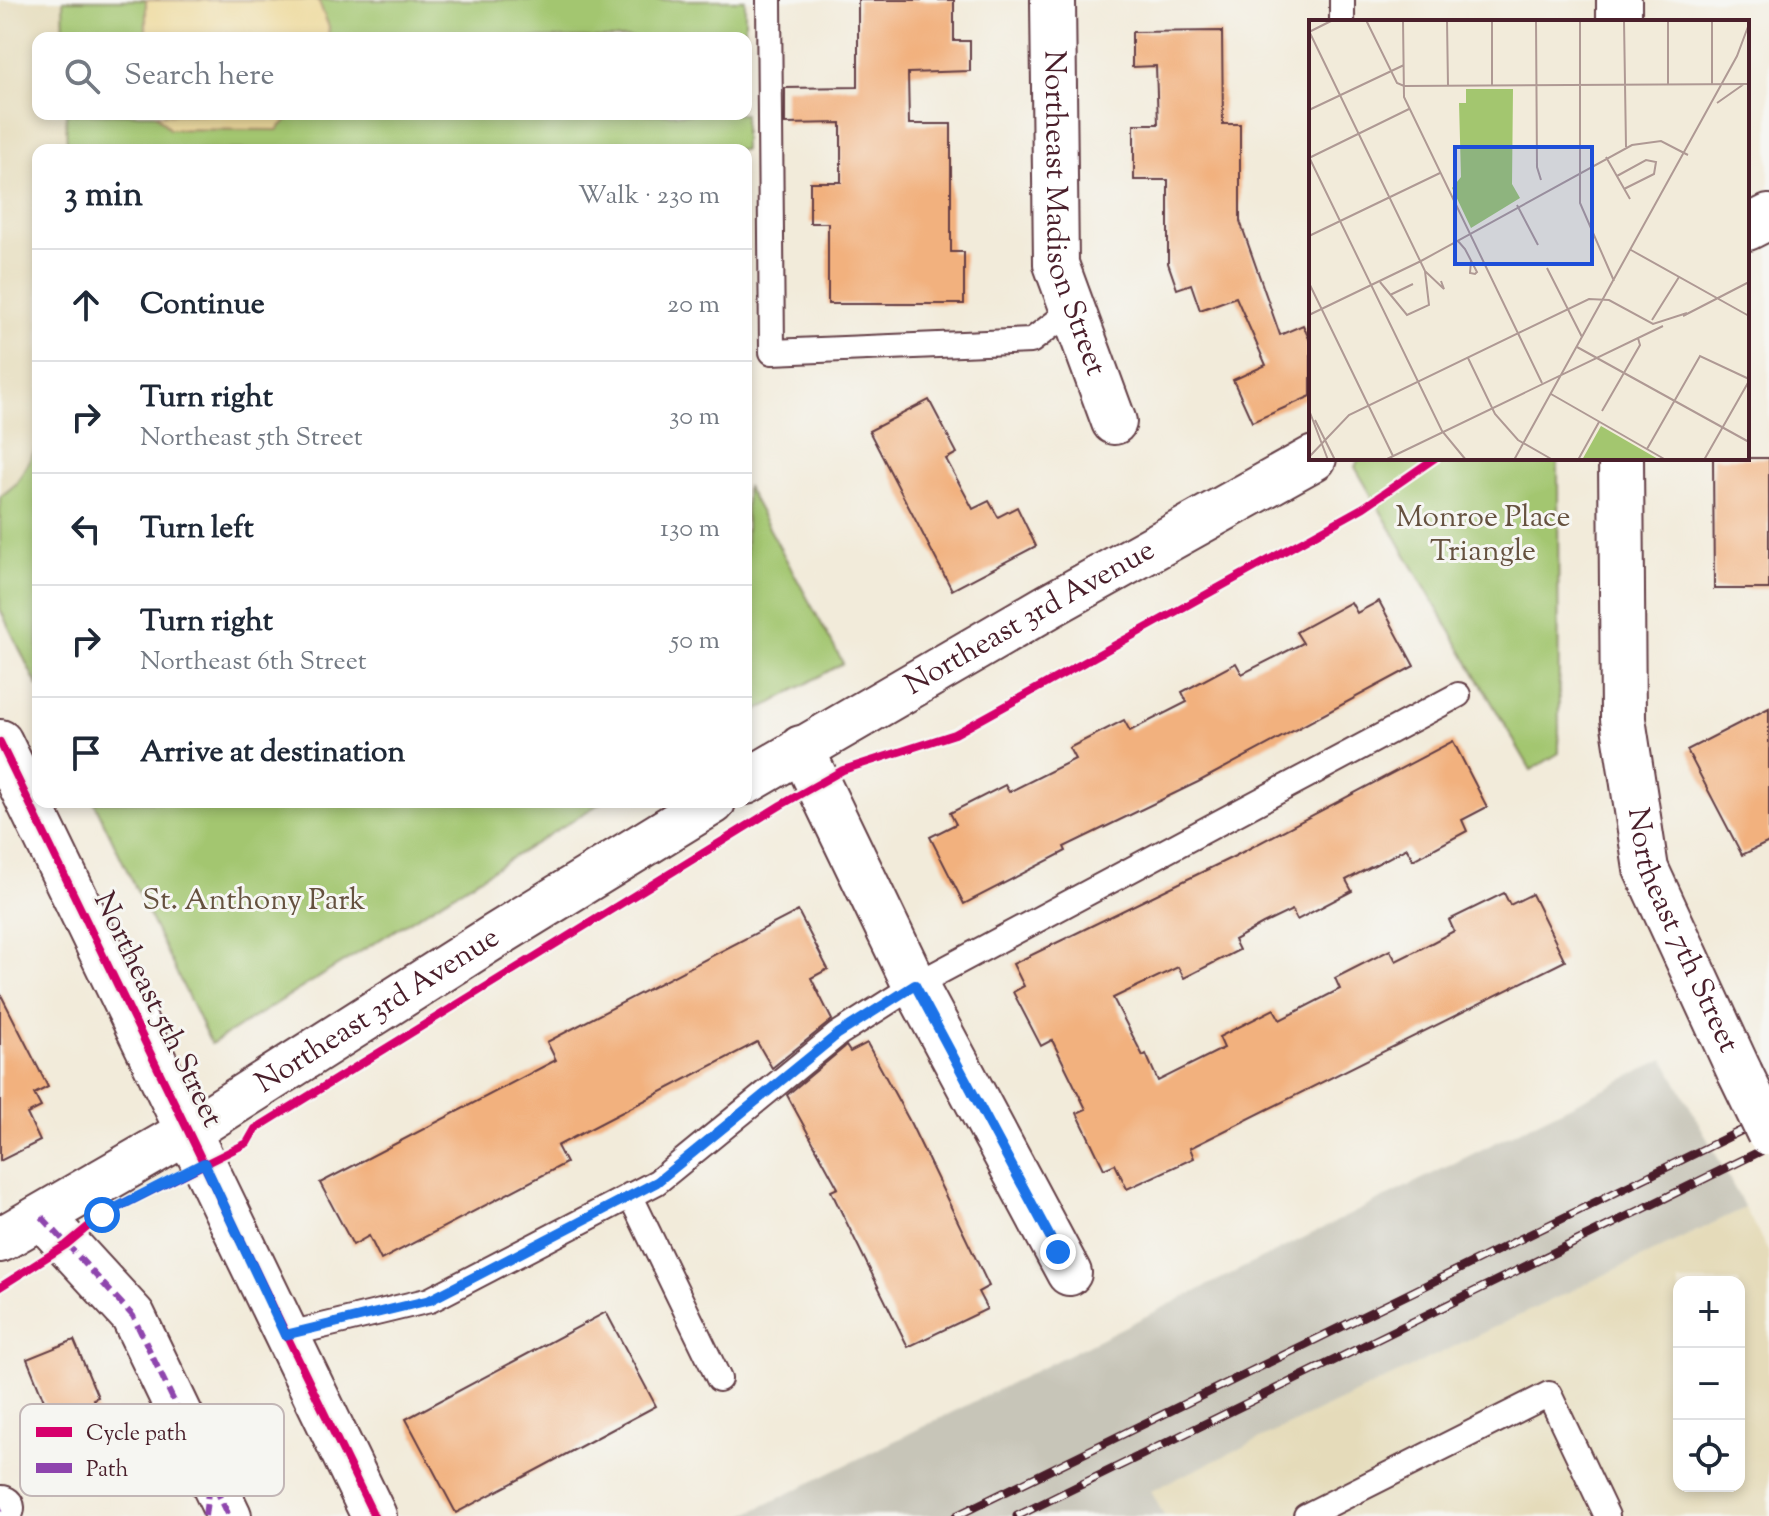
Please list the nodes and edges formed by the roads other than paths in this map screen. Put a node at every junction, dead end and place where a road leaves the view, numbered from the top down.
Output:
1 (769, 0) edge
2 (1053, 0) edge
3 (1769, 217) edge
4 (1749, 227) edge
5 (1072, 310) junction
6 (1114, 422) dead end
7 (1310, 460) edge
8 (1621, 460) edge
9 (1458, 695) dead end
10 (801, 748) junction
11 (3, 755) edge
12 (752, 778) edge
13 (703, 808) edge
14 (915, 985) junction
15 (189, 1131) junction
16 (1769, 1133) edge
17 (630, 1195) junction
18 (42, 1217) junction
19 (0, 1240) edge
20 (1069, 1273) dead end
21 (285, 1335) junction
22 (719, 1379) dead end
23 (169, 1404) edge
24 (207, 1496) edge
25 (229, 1516) edge
26 (374, 1516) edge
27 (1306, 1516) edge
28 (1607, 1516) edge

1 - 5 lane
2 - 5 street, Northeast Madison Street
3 - 4 street
5 - 6 street, Northeast Madison Street
7 - 10 street, Northeast 3rd Avenue
8 - 16 street, Northeast 7th Street, bridge
9 - 14 lane
10 - 12 street, Northeast 3rd Avenue
10 - 14 street
11 - 15 street, Northeast 5th Street
13 - 15 street, Northeast 3rd Avenue
14 - 17 lane
14 - 20 street
15 - 18 street, Northeast 3rd Avenue
15 - 21 street, Northeast 5th Street
17 - 21 lane
17 - 22 lane
18 - 19 street, Northeast 3rd Avenue
18 - 23 street
21 - 26 street, Northeast 5th Street
24 - 25 street
27 - 28 lane

